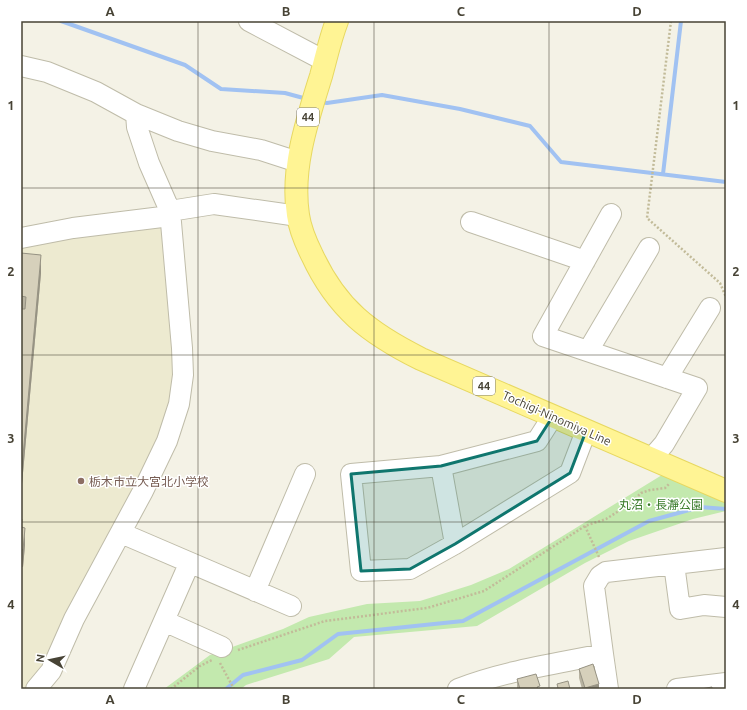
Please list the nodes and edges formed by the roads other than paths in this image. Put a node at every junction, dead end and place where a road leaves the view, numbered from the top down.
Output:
1 (249, 21) edge
2 (337, 21) edge
3 (325, 61) junction
4 (21, 66) edge
5 (136, 114) junction
6 (298, 162) junction
7 (170, 214) junction
8 (611, 214) dead end
9 (298, 216) junction
10 (471, 222) dead end
11 (21, 238) edge
12 (649, 248) dead end
13 (585, 261) junction
14 (710, 308) dead end
15 (588, 351) junction
16 (667, 378) junction
17 (552, 416) junction
18 (586, 431) junction
19 (650, 459) junction
20 (441, 466) junction
21 (305, 474) dead end
22 (726, 491) edge
23 (121, 533) junction
24 (455, 544) junction
25 (726, 558) edge
26 (189, 564) junction
27 (674, 564) junction
28 (255, 591) junction
29 (291, 606) dead end
30 (726, 607) edge
31 (164, 621) junction
32 (229, 649) road end
33 (604, 654) junction
34 (508, 682) edge
35 (726, 683) edge
36 (36, 689) edge
37 (134, 689) edge
38 (458, 689) edge
39 (608, 689) edge
40 (677, 689) edge

1 - 3 street
2 - 3 main road, Tochigi-Ninomiya Line / 44
3 - 6 main road, Tochigi-Ninomiya Line / 44
4 - 5 street
5 - 6 street
5 - 7 street
6 - 9 main road, Tochigi-Ninomiya Line / 44
7 - 9 street
7 - 11 street
7 - 23 street
8 - 13 street
9 - 17 main road, Tochigi-Ninomiya Line / 44
10 - 13 street
12 - 15 street
13 - 15 street
14 - 16 street
15 - 16 street
16 - 19 street
17 - 18 main road, Tochigi-Ninomiya Line / 44
17 - 20 street
18 - 19 main road, Tochigi-Ninomiya Line / 44
18 - 24 street
19 - 22 main road, Tochigi-Ninomiya Line / 44
20 - 24 street
20 - 24 street
21 - 28 street
23 - 26 street
23 - 36 street
25 - 27 street
26 - 28 street
26 - 31 street
27 - 30 street
27 - 33 street
28 - 29 street
31 - 32 street
31 - 37 street
33 - 34 street
33 - 39 street
34 - 38 street
35 - 40 street

